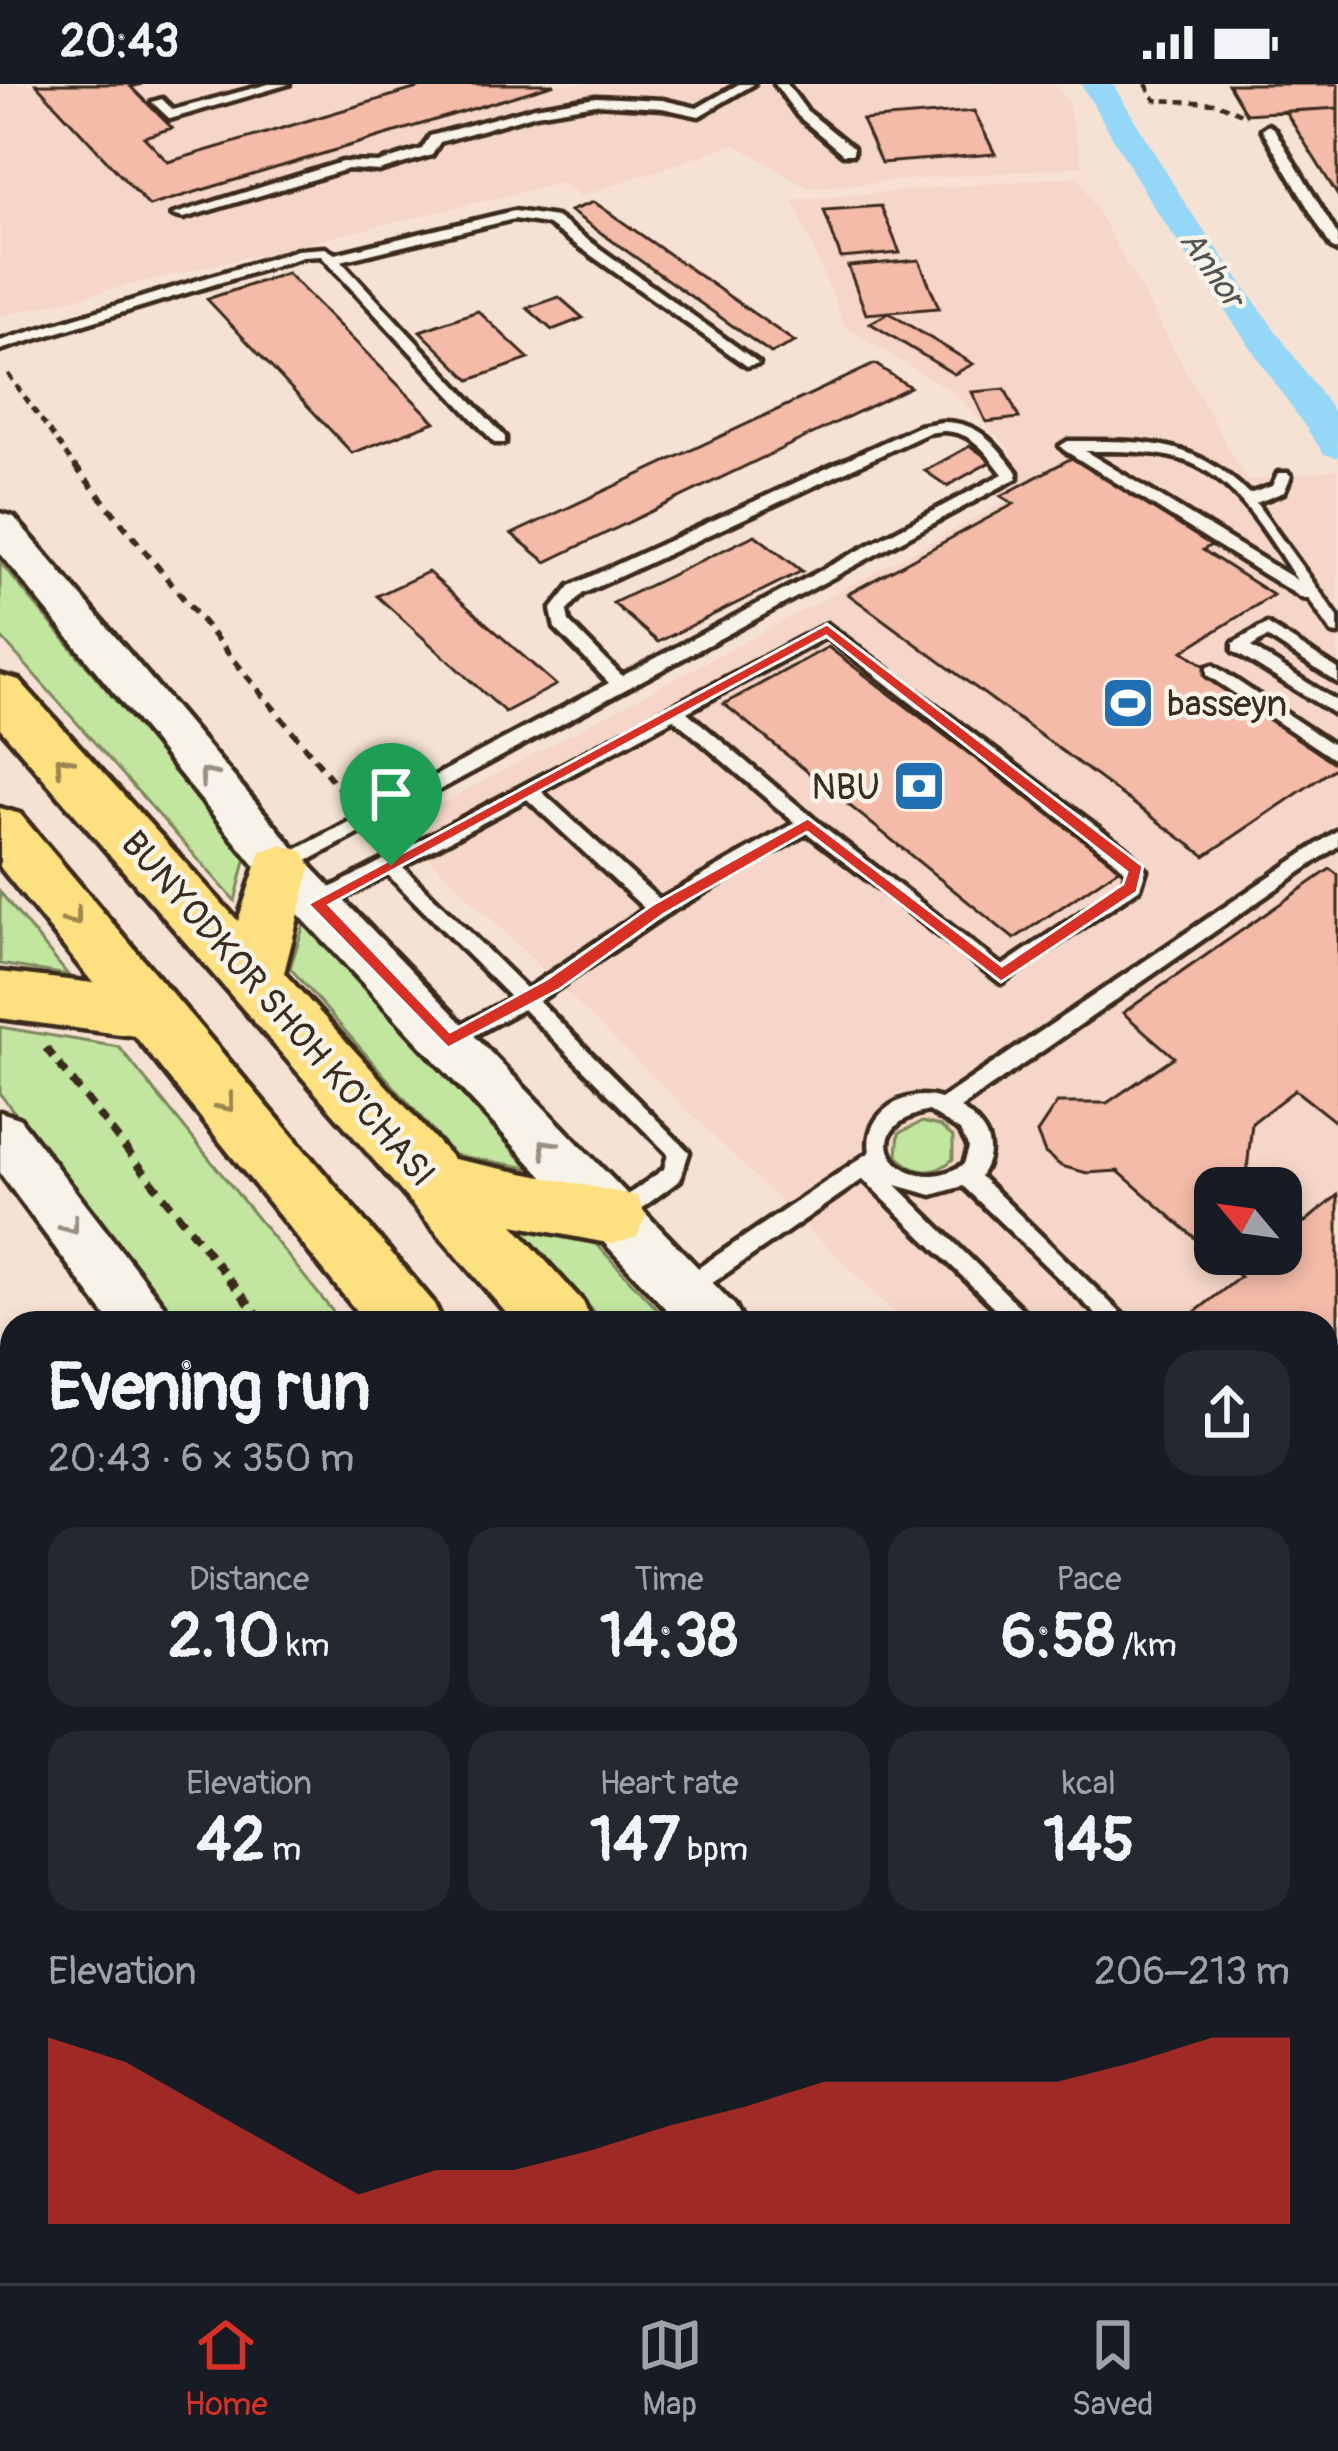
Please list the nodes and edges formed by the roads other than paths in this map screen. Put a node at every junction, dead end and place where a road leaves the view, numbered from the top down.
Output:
1 (283, 84) edge
2 (748, 84) edge
3 (781, 84) edge
4 (158, 102) dead end
5 (1268, 129) road end
6 (848, 152) dead end
7 (179, 215) dead end
8 (1338, 247) edge
9 (333, 259) junction
10 (0, 346) edge
11 (752, 363) dead end
12 (500, 440) dead end
13 (1283, 476) dead end
14 (1246, 501) junction
15 (0, 526) edge
16 (1317, 600) junction
17 (1338, 629) edge
18 (1214, 670) dead end
19 (1334, 674) edge
20 (618, 682) junction
21 (1302, 687) junction
22 (0, 693) edge
23 (1269, 708) junction
24 (1338, 710) edge
25 (678, 713) junction
26 (1338, 756) edge
27 (531, 792) junction
28 (808, 824) junction
29 (0, 828) edge
30 (1338, 837) edge
31 (1317, 849) junction
32 (1338, 863) edge
33 (391, 866) junction
34 (299, 885) junction
35 (658, 910) junction
36 (253, 976) junction
37 (525, 998) junction
38 (17, 1014) edge
39 (152, 1014) junction
40 (448, 1041) junction
41 (945, 1107) junction
42 (0, 1133) edge
43 (872, 1162) junction
44 (965, 1175) junction
45 (434, 1183) junction
46 (613, 1216) junction
47 (699, 1307) edge
48 (135, 1311) edge
49 (398, 1311) edge
50 (546, 1311) edge
51 (1014, 1311) edge
52 (1107, 1311) edge

1 - 4 lane
2 - 7 lane
3 - 6 lane
5 - 8 lane
9 - 10 lane
9 - 11 lane
9 - 12 lane
13 - 14 lane
14 - 16 lane
14 - 16 lane
34 -> 15 street
16 - 17 lane
18 - 23 lane
19 - 21 lane
19 - 21 lane
20 - 20 lane
20 - 34 lane
21 - 23 lane
21 - 24 lane
36 -> 22 main road, BUNYODKOR SHOH KO'CHASI
23 - 26 lane
25 - 27 lane
25 - 28 lane
25 - 28 lane
27 - 33 lane
27 - 35 lane
28 - 35 lane
29 -> 39 main road
30 - 31 lane
31 - 32 lane
31 - 41 lane
33 - 34 lane
33 - 37 lane
34 - 36 main road
34 - 40 street
35 - 37 lane
36 - 45 main road, BUNYODKOR SHOH KO'CHASI
37 - 40 lane
37 - 46 lane
38 - 39 main road
39 -> 49 main road
46 -> 40 street
41 - 43 lane
41 - 44 lane
42 -> 48 street
43 - 44 lane
43 - 47 lane
43 - 51 lane
44 - 52 lane
45 - 46 main road
45 - 50 main road, BUNYODKOR SHOH KO'CHASI
46 - 47 street

